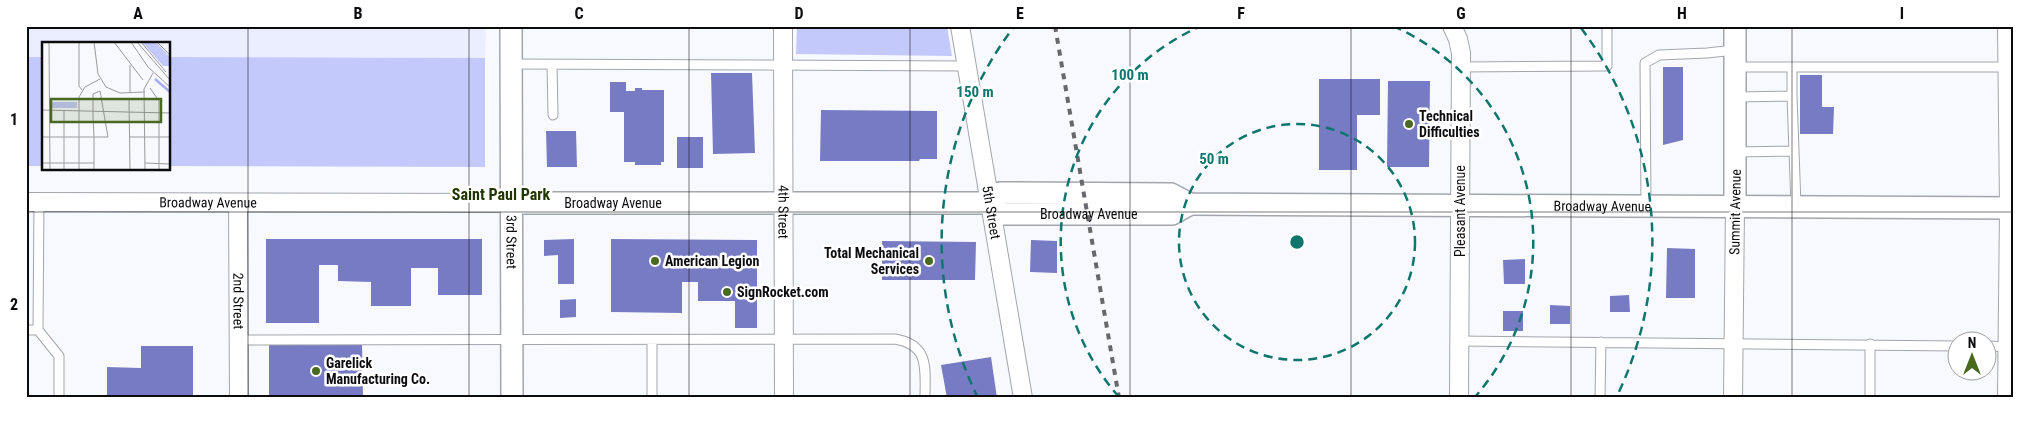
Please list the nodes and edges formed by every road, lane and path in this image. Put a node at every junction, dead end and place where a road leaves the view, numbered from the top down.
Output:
1 (511, 26) edge
2 (783, 26) edge
3 (960, 26) edge
4 (1452, 26) edge
5 (1607, 26) edge
6 (1735, 26) edge
7 (2007, 26) edge
8 (1735, 58) junction
9 (510, 64) junction
10 (552, 65) junction
11 (784, 65) junction
12 (967, 66) junction
13 (1461, 67) junction
14 (1792, 67) junction
15 (2008, 67) junction
16 (1792, 96) junction
17 (1735, 97) junction
18 (553, 114) dead end
19 (1794, 151) junction
20 (1735, 152) junction
21 (33, 202) edge
22 (238, 203) junction
23 (511, 203) junction
24 (783, 203) junction
25 (990, 203) junction
26 (1461, 206) junction
27 (1646, 206) junction
28 (1735, 207) junction
29 (1796, 207) junction
30 (2011, 208) edge
31 (26, 330) edge
32 (38, 330) junction
33 (783, 339) junction
34 (238, 340) junction
35 (511, 340) junction
36 (652, 340) junction
37 (1459, 340) junction
38 (1601, 342) junction
39 (1732, 343) junction
40 (1870, 344) junction
41 (1948, 346) edge
42 (2010, 347) edge
43 (59, 398) edge
44 (239, 398) edge
45 (512, 398) edge
46 (652, 398) edge
47 (784, 398) edge
48 (925, 398) edge
49 (1023, 398) edge
50 (1459, 398) edge
51 (1600, 398) edge
52 (1733, 398) edge
53 (1870, 398) edge
54 (2007, 398) edge

1 - 9 street, 3rd Street
2 - 11 street, 4th Street
3 - 12 street, 5th Street
4 - 13 street, Pleasant Avenue
5 - 13 lane
6 - 8 street, Summit Avenue
7 - 15 street
8 - 14 lane
8 - 17 street, Summit Avenue
8 - 27 lane
9 - 10 lane
9 - 23 street, 3rd Street
10 - 11 lane
10 - 18 lane
11 - 12 lane
11 - 24 street, 4th Street
12 - 25 street, 5th Street
13 - 26 street, Pleasant Avenue
14 - 15 lane
14 - 16 lane
15 - 30 street
16 - 17 lane
16 - 19 lane
17 - 20 street, Summit Avenue
19 - 20 lane
19 - 29 lane
20 - 28 street, Summit Avenue
21 - 22 street, Broadway Avenue
21 - 32 lane
22 - 23 street, Broadway Avenue
22 - 34 street, 2nd Street
23 - 24 street, Broadway Avenue
23 - 35 street, 3rd Street
24 - 25 street, Broadway Avenue
24 - 33 street, 4th Street
25 - 26 street, Broadway Avenue
25 - 49 street, 5th Street
26 - 27 street, Broadway Avenue
26 - 37 street, Pleasant Avenue
27 - 28 street, Broadway Avenue
28 - 29 street, Broadway Avenue
28 - 39 street, Summit Avenue
29 - 30 street, Broadway Avenue
30 - 42 street
31 - 32 lane
32 - 43 lane
33 - 36 lane
33 - 47 street, 4th Street
33 - 48 lane
34 - 35 lane
34 - 44 street, 2nd Street
35 - 36 lane
35 - 45 street, 3rd Street
36 - 46 lane
37 - 38 lane
37 - 50 street, Pleasant Avenue
38 - 39 lane
38 - 51 lane
39 - 40 lane
39 - 52 street, Summit Avenue
40 - 41 lane
40 - 53 lane
42 - 54 street

